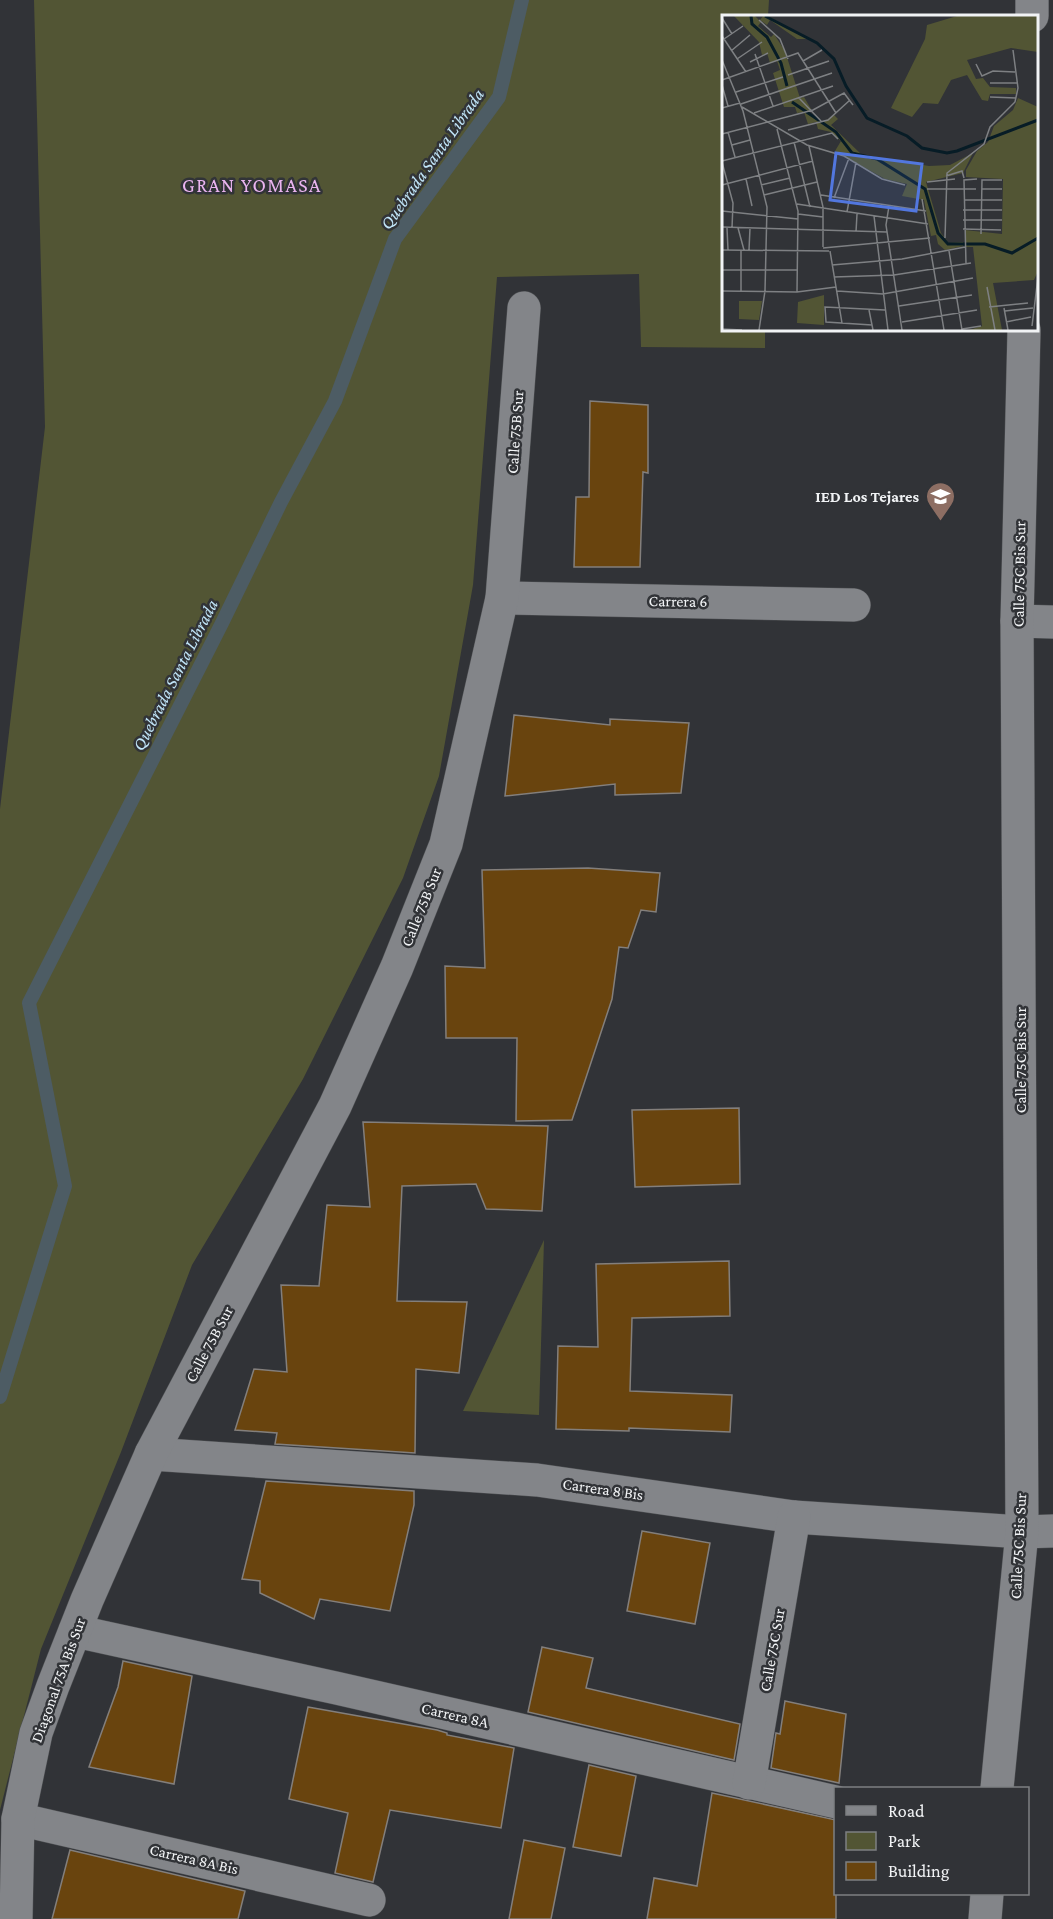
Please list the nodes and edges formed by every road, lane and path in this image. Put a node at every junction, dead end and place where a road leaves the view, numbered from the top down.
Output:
1 (524, 308) dead end
2 (1024, 332) edge
3 (501, 598) junction
4 (854, 605) dead end
5 (1017, 621) junction
6 (1053, 622) edge
7 (151, 1454) junction
8 (794, 1517) junction
9 (1038, 1531) edge
10 (75, 1631) junction
11 (749, 1783) junction
12 (997, 1787) edge
13 (834, 1802) edge
14 (18, 1819) junction
15 (987, 1895) edge
16 (369, 1900) dead end
17 (16, 1919) edge
18 (985, 1919) edge

1 - 3 street, Calle 75B Sur
2 - 5 street, Calle 75C Bis Sur
3 - 4 street, Carrera 6
3 - 7 street, Calle 75B Sur
5 - 6 street
5 - 9 street, Calle 75C Bis Sur
7 - 8 street, Carrera 8 Bis
7 - 10 street, Diagonal 75A Bis Sur
8 - 9 street, Carrera 8 Bis
8 - 11 street, Calle 75C Sur
9 - 12 street, Calle 75C Bis Sur
10 - 11 street, Carrera 8A
10 - 14 street, Diagonal 75A Bis Sur
11 - 13 street, Carrera 8A
14 - 16 street, Carrera 8A Bis
14 - 17 street, Diagonal 75A Bis Sur
15 - 18 street

